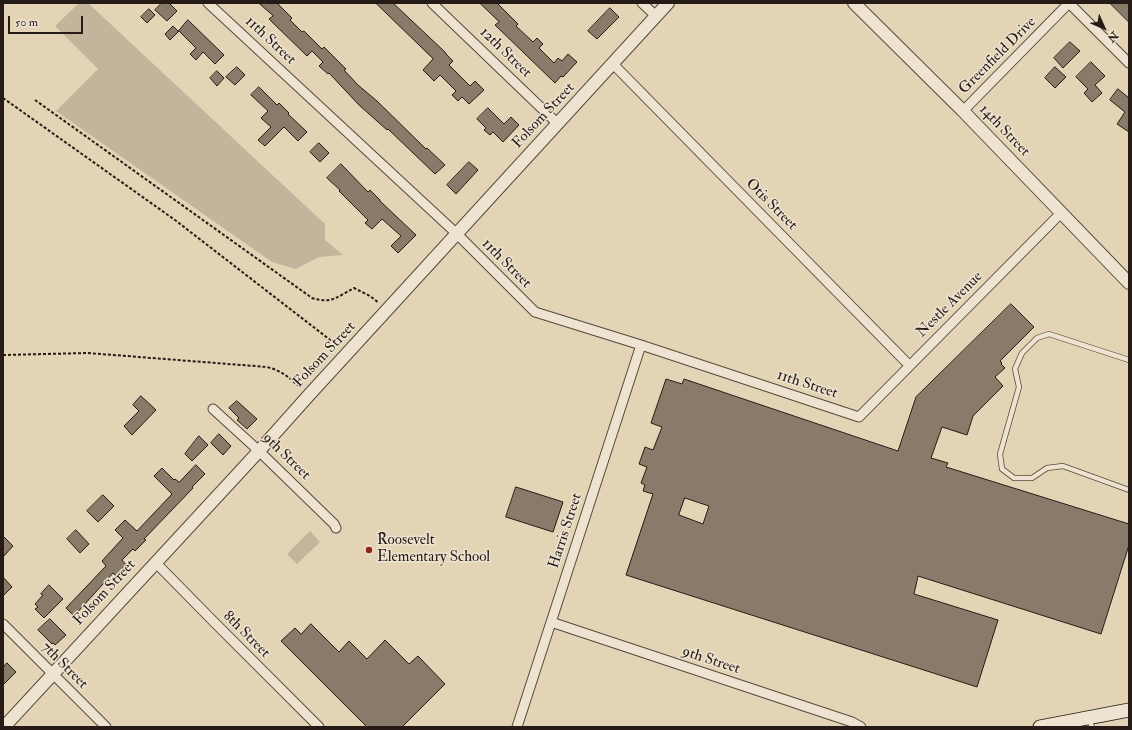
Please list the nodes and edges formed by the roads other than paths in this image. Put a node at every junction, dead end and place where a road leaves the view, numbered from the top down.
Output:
1 (208, 3) edge
2 (432, 3) edge
3 (642, 3) edge
4 (668, 3) edge
5 (854, 3) edge
6 (1069, 3) edge
7 (656, 16) junction
8 (1129, 63) edge
9 (613, 64) junction
10 (963, 111) junction
11 (558, 124) junction
12 (1061, 213) junction
13 (457, 234) junction
14 (1129, 284) edge
15 (641, 345) junction
16 (1129, 360) edge
17 (909, 365) junction
18 (213, 409) dead end
19 (859, 417) joint
20 (259, 451) junction
21 (1129, 490) edge
22 (336, 528) dead end
23 (155, 562) junction
24 (551, 622) junction
25 (3, 624) edge
26 (52, 673) junction
27 (1129, 710) edge
28 (1090, 722) edge
29 (4, 727) edge
30 (106, 727) edge
31 (319, 727) edge
32 (517, 727) edge
33 (861, 727) edge
34 (1040, 727) edge

1 - 13 street, 11th Street
2 - 11 street, 12th Street
3 - 7 street
4 - 7 street, Folsom Street
5 - 10 street, 14th Street
6 - 8 street
6 - 10 street, Greenfield Drive
7 - 9 street, Folsom Street
9 - 11 street, Folsom Street
9 - 17 street, Otis Street
10 - 12 street, 14th Street
11 - 13 street, Folsom Street
12 - 14 street, 14th Street
12 - 17 street, Nestle Avenue
13 - 15 street, 11th Street
13 - 20 street, Folsom Street
15 - 19 street, 11th Street
15 - 24 street, Harris Street
16 - 21 lane
17 - 19 street, Nestle Avenue
18 - 20 street, 9th Street
20 - 22 street, 9th Street
20 - 23 street, Folsom Street
23 - 26 street, Folsom Street
23 - 31 street, 8th Street
24 - 32 street, Harris Street
24 - 33 street, 9th Street
25 - 26 street, 7th Street
26 - 29 street, Folsom Street
26 - 30 street, 7th Street
27 - 28 main road
28 - 34 main road

